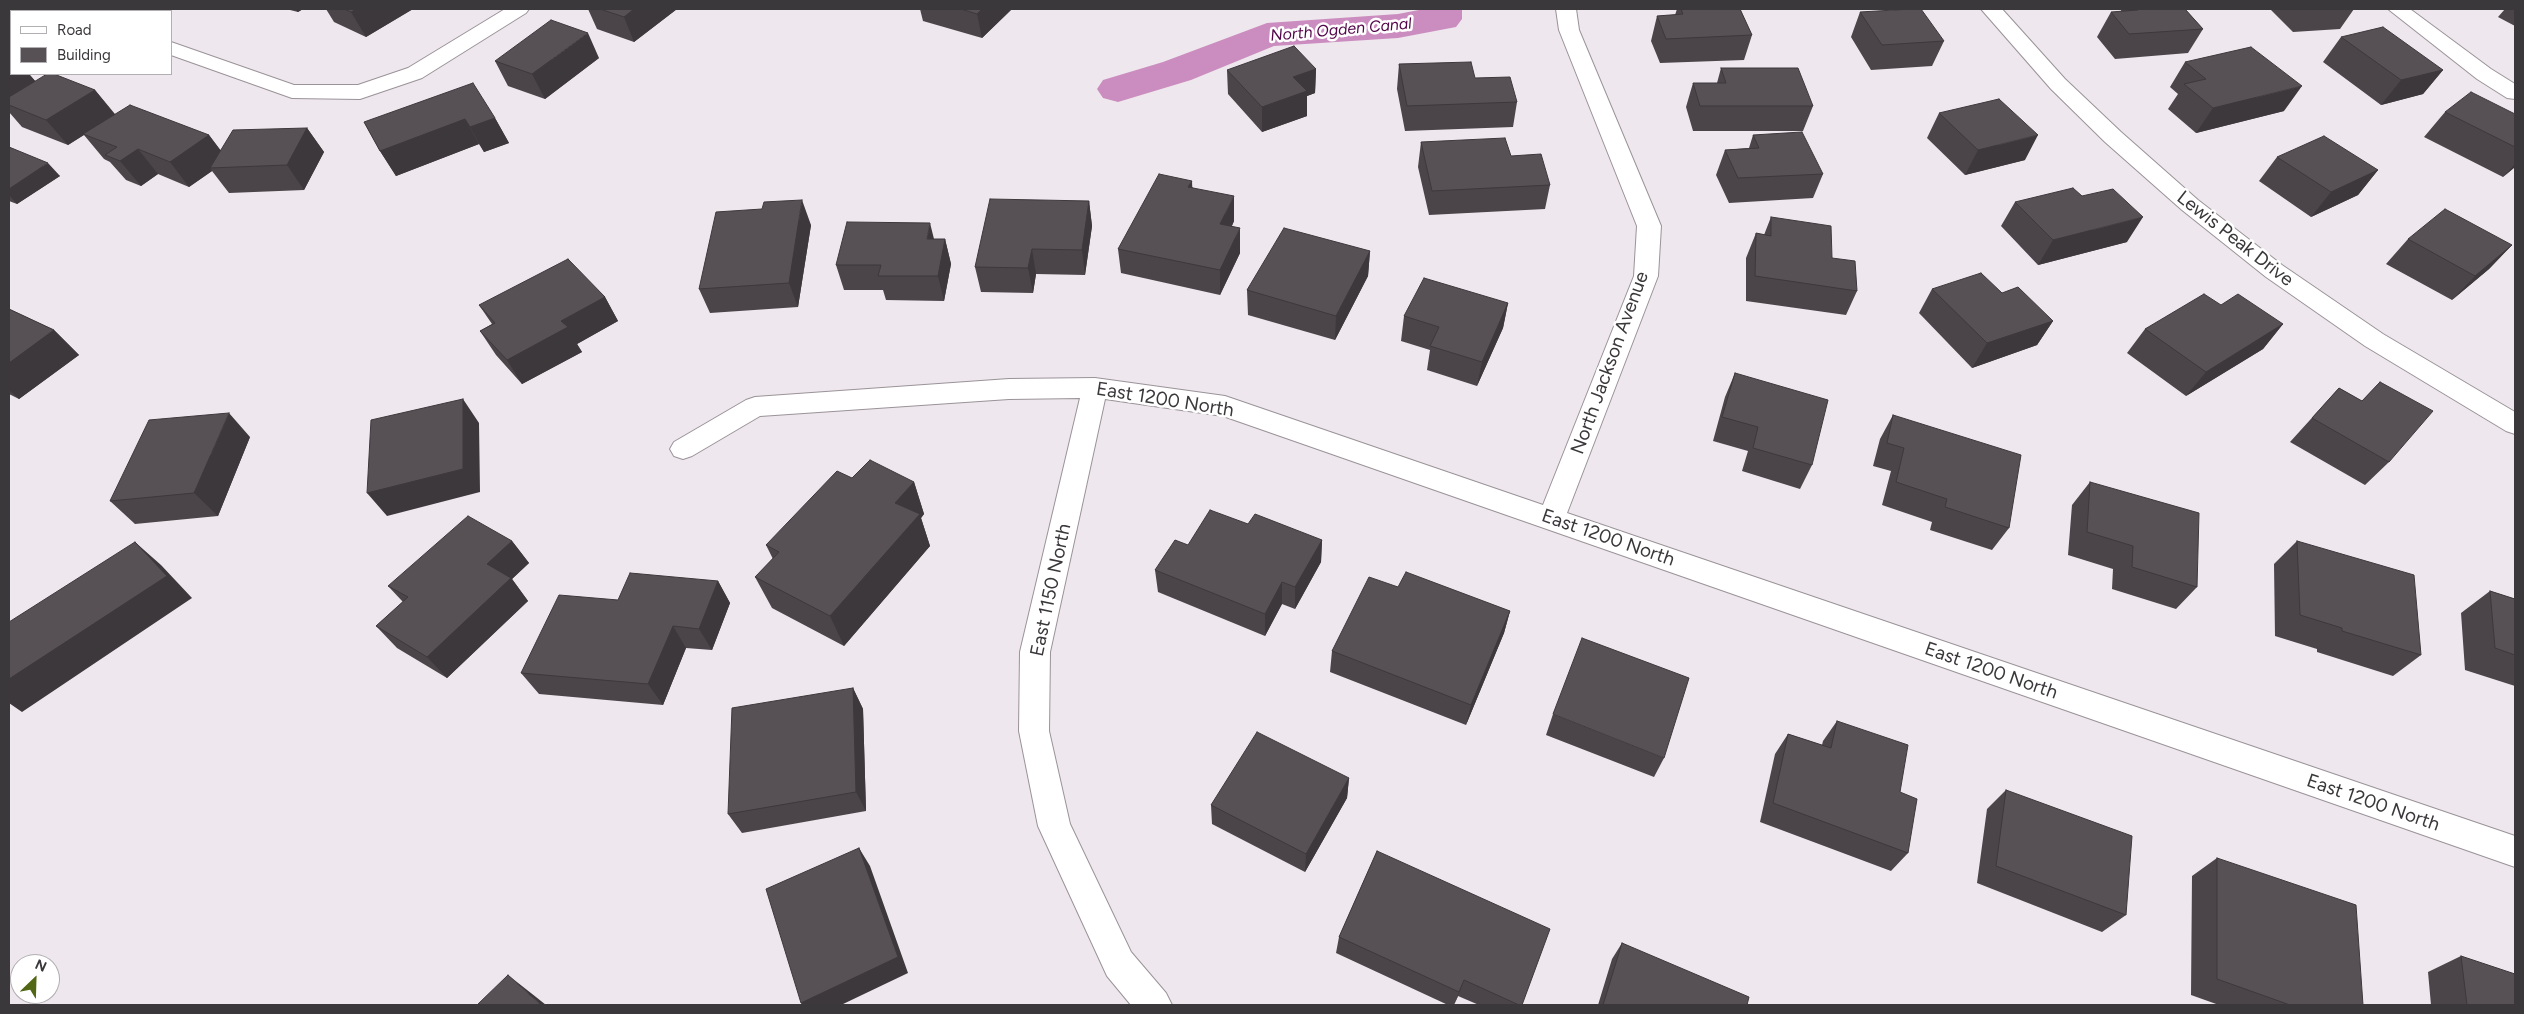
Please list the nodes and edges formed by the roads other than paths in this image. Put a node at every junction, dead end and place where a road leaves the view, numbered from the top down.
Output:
1 (519, 9) edge
2 (1566, 9) edge
3 (1991, 9) edge
4 (2398, 9) edge
5 (172, 48) edge
6 (2515, 93) edge
7 (1095, 388) junction
8 (2515, 424) edge
9 (683, 449) dead end
10 (1551, 519) junction
11 (2515, 852) edge
12 (1154, 1005) edge

1 - 5 street
2 - 10 street, North Jackson Avenue
3 - 8 street, Lewis Peak Drive
4 - 6 street
7 - 9 street, East 1200 North
7 - 10 street, East 1200 North
7 - 12 street, East 1150 North
10 - 11 street, East 1200 North

